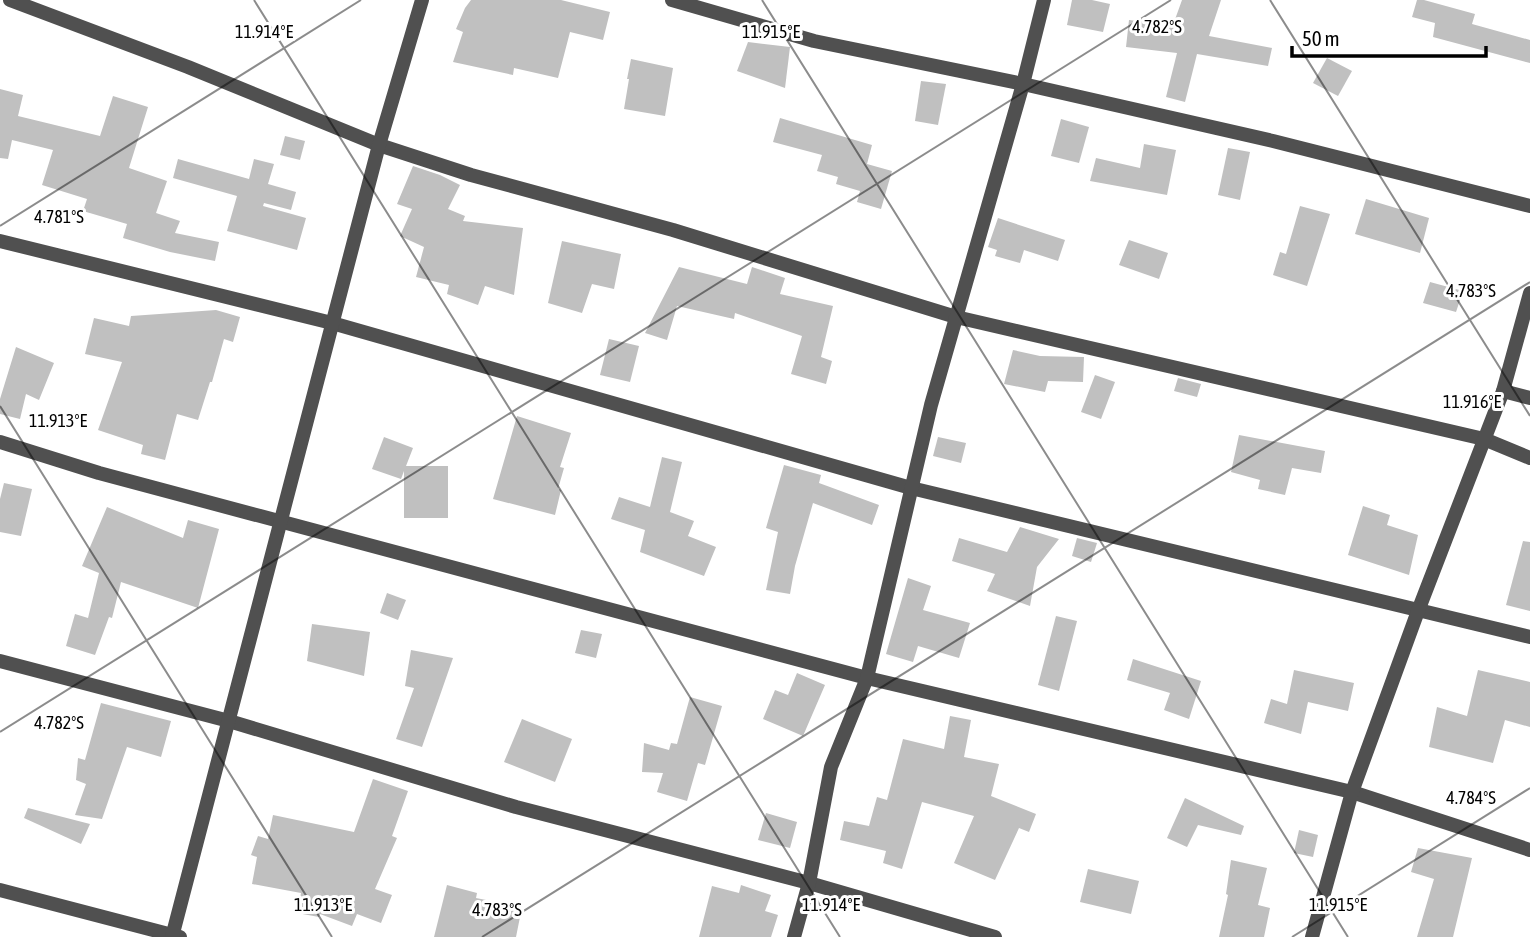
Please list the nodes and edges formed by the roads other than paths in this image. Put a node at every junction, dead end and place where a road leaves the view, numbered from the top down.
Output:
1 (10, 0) edge
2 (422, 0) edge
3 (673, 0) edge
4 (1044, 0) edge
5 (1023, 84) junction
6 (379, 145) junction
7 (1530, 206) edge
8 (0, 241) edge
9 (1530, 293) edge
10 (956, 317) junction
11 (332, 323) junction
12 (1503, 391) junction
13 (1530, 398) edge
14 (1483, 439) junction
15 (0, 442) edge
16 (1530, 458) edge
17 (911, 488) junction
18 (280, 520) junction
19 (1418, 611) junction
20 (1530, 637) edge
21 (0, 661) edge
22 (867, 678) junction
23 (229, 721) junction
24 (1352, 792) junction
25 (1530, 850) edge
26 (809, 884) junction
27 (0, 890) edge
28 (175, 936) edge
29 (794, 937) edge
30 (995, 937) edge
31 (1312, 937) edge

1 - 6 street
2 - 6 street
3 - 5 street
4 - 5 street
5 - 7 street
5 - 10 street
6 - 10 street
6 - 11 street
8 - 11 street
9 - 12 street
10 - 14 street
10 - 17 street
11 - 17 street
11 - 18 street
12 - 13 street
12 - 14 street
14 - 16 street
14 - 19 street
15 - 18 street
17 - 19 street
17 - 22 street
18 - 22 street
18 - 23 street
19 - 20 street
19 - 24 street
21 - 23 street
22 - 24 street
22 - 26 street
23 - 26 street
23 - 28 street
24 - 25 street
24 - 31 street
26 - 29 street
26 - 30 street
27 - 28 street

